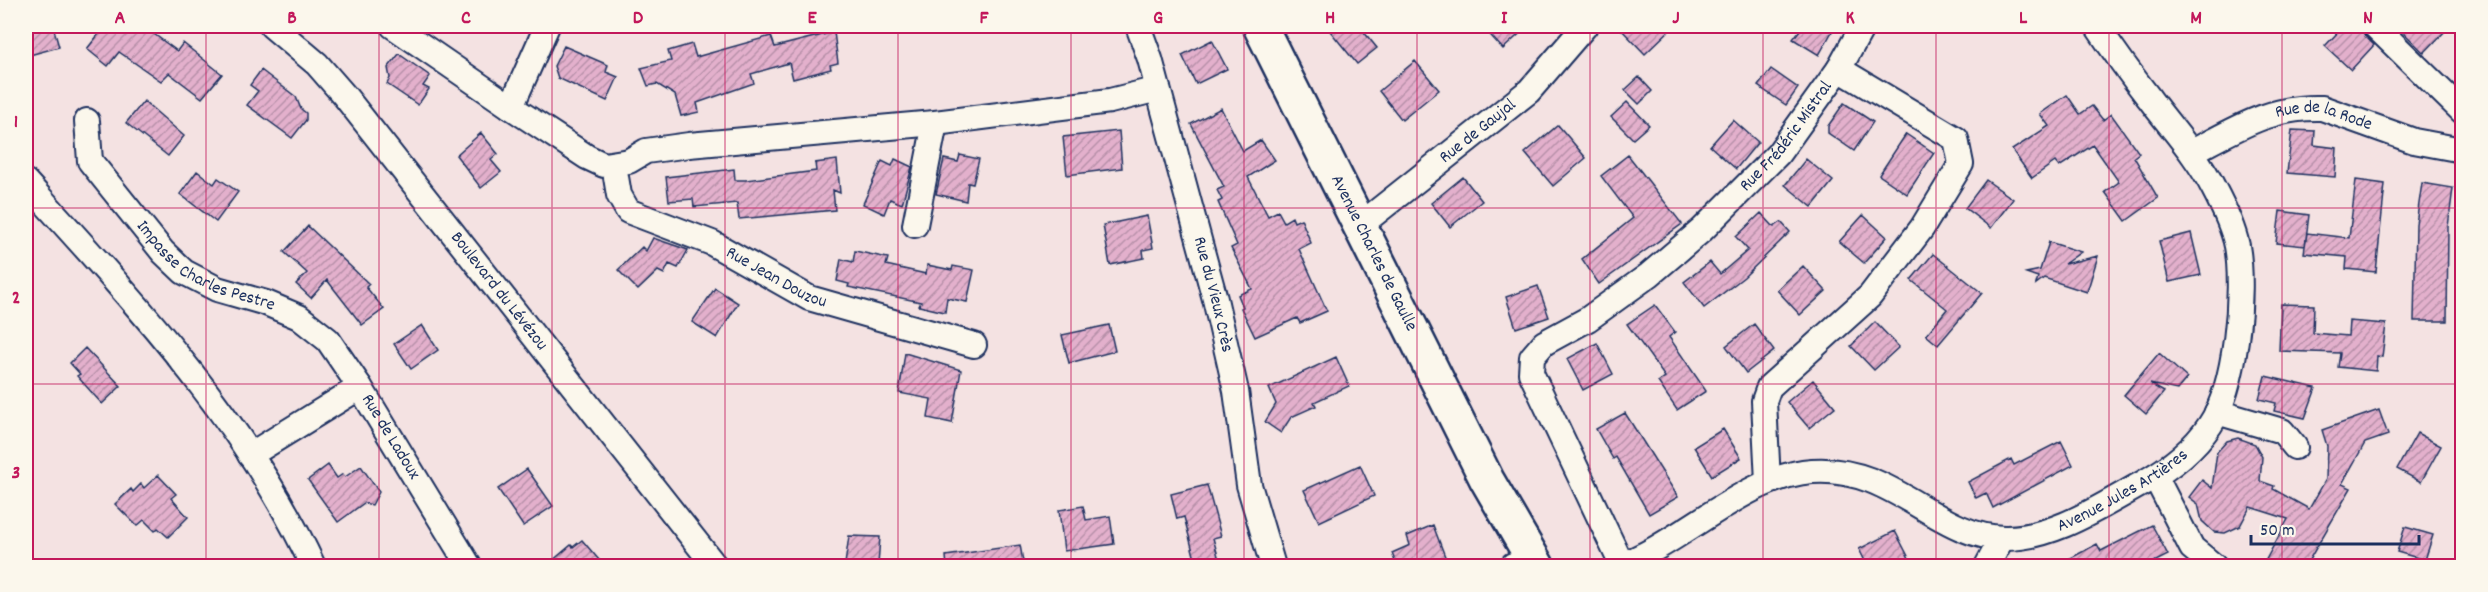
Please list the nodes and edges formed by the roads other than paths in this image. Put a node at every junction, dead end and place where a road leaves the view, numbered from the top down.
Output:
1 (272, 26) edge
2 (393, 26) edge
3 (547, 26) edge
4 (1138, 26) edge
5 (1260, 26) edge
6 (1584, 26) edge
7 (2375, 26) edge
8 (2099, 28) edge
9 (1860, 31) dead end
10 (1839, 69) junction
11 (1158, 88) junction
12 (511, 107) junction
13 (2463, 111) edge
14 (87, 121) dead end
15 (935, 123) junction
16 (2463, 150) edge
17 (2192, 152) junction
18 (614, 165) junction
19 (26, 182) edge
20 (915, 225) dead end
21 (1359, 226) junction
22 (974, 345) dead end
23 (360, 387) junction
24 (2217, 412) junction
25 (2295, 447) dead end
26 (250, 455) junction
27 (2156, 476) junction
28 (1768, 482) junction
29 (2002, 538) junction
30 (1519, 566) edge
31 (1620, 566) edge
32 (313, 567) edge
33 (469, 567) edge
34 (715, 567) edge
35 (1273, 567) edge
36 (1987, 567) edge
37 (2214, 567) edge

1 - 34 street, Boulevard du Lévézou
2 - 12 street
3 - 12 street
4 - 11 street, Rue du Vieux Crès
5 - 21 main road, Avenue Charles de Gaulle
6 - 21 street, Rue de Gaujal
7 - 13 street
8 - 17 street, Avenue Jules Artières
9 - 10 street
10 - 28 street, Rue Frédéric Mistral
10 - 31 street, Rue Frédéric Mistral
11 - 15 street
11 - 35 street, Rue du Vieux Crès
12 - 18 street
14 - 23 street, Impasse Charles Pestre
15 - 18 street
15 - 20 street
16 - 17 street, Rue de la Rode
17 - 24 street, Avenue Jules Artières
18 - 22 street, Rue Jean Douzou
19 - 26 street
21 - 30 main road, Avenue Charles de Gaulle
23 - 26 street, Rue de Ladoux
23 - 33 street, Rue de Ladoux
24 - 25 street
24 - 27 street, Avenue Jules Artières
26 - 32 street
27 - 29 street, Avenue Jules Artières
27 - 37 street
28 - 29 street, Avenue Jules Artières
28 - 31 street, Avenue Jules Artières
29 - 36 street

